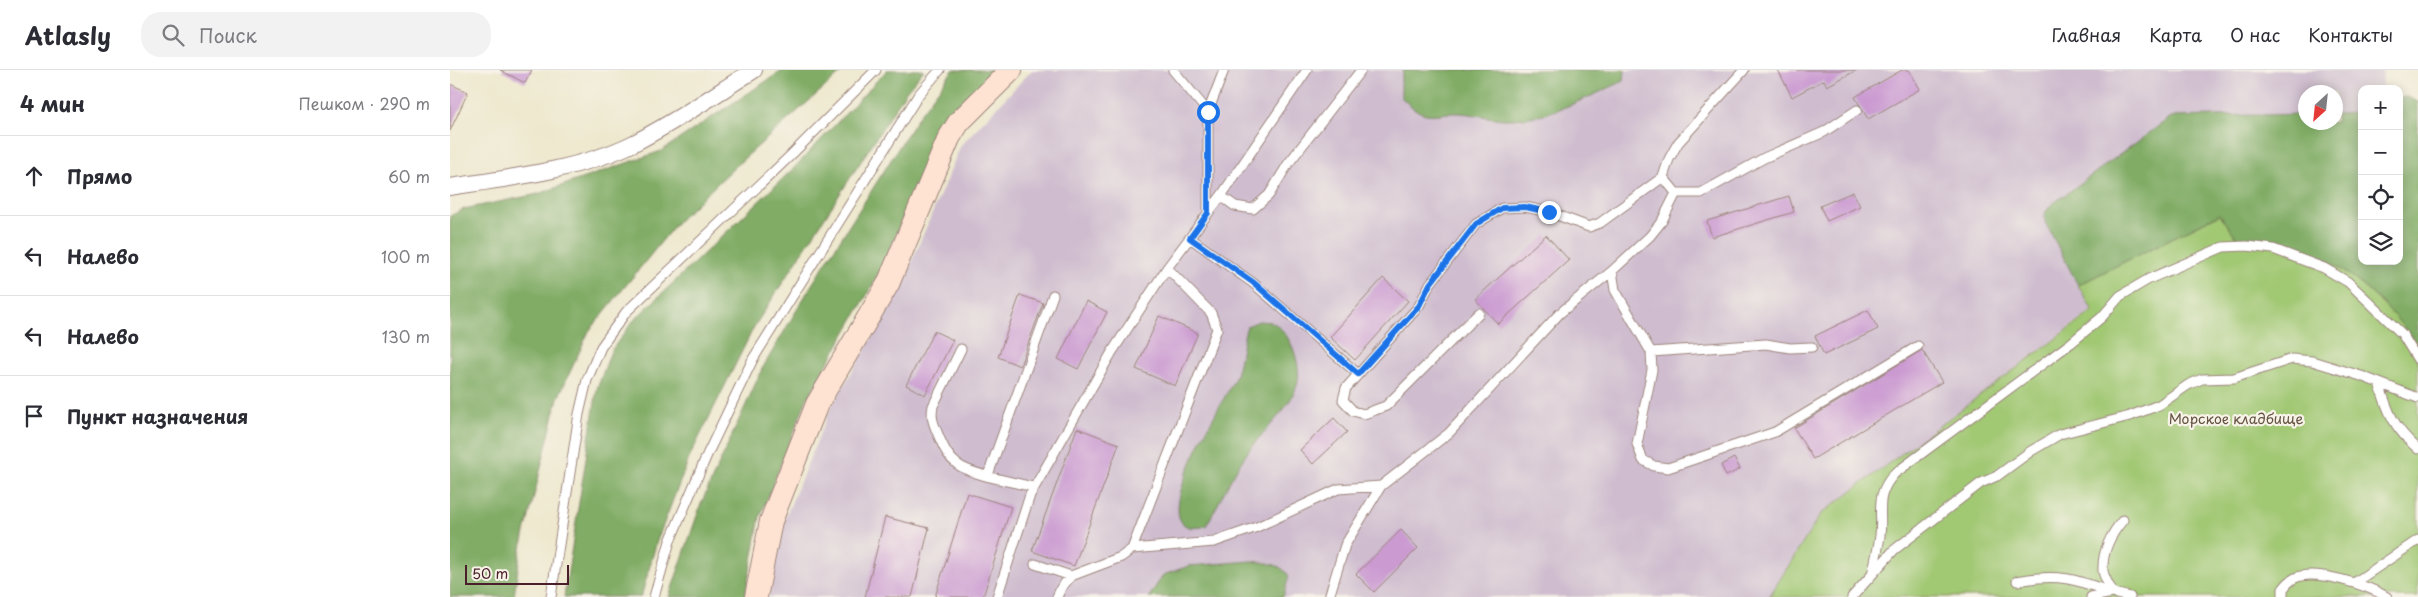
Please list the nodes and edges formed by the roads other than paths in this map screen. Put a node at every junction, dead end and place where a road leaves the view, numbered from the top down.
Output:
1 (754, 70) edge
2 (876, 70) edge
3 (940, 70) edge
4 (1011, 70) edge
5 (1173, 70) edge
6 (1224, 70) edge
7 (1307, 70) edge
8 (1361, 70) edge
9 (1744, 70) edge
10 (1857, 110) dead end
11 (1208, 112) junction
12 (1663, 177) junction
13 (450, 187) edge
14 (1676, 193) junction
15 (1221, 196) junction
16 (1208, 213) junction
17 (1190, 238) junction
18 (1168, 268) junction
19 (1612, 271) junction
20 (1053, 295) dead end
21 (1478, 313) dead end
22 (1918, 346) dead end
23 (1812, 348) dead end
24 (961, 350) dead end
25 (1651, 352) junction
26 (2418, 360) edge
27 (1358, 374) junction
28 (2379, 383) junction
29 (2418, 398) edge
30 (2418, 449) edge
31 (988, 475) junction
32 (1381, 486) junction
33 (1033, 488) junction
34 (2123, 520) dead end
35 (2418, 540) edge
36 (1132, 549) junction
37 (1035, 564) dead end
38 (1872, 574) junction
39 (1071, 576) junction
40 (2017, 581) dead end
41 (2354, 584) junction
42 (2113, 593) junction
43 (551, 597) edge
44 (654, 597) edge
45 (756, 597) edge
46 (997, 597) edge
47 (1057, 597) edge
48 (1329, 597) edge
49 (1852, 597) edge
50 (2091, 597) edge
51 (2130, 597) edge
52 (2283, 597) edge
53 (2387, 597) edge

1 - 13 street
2 - 43 lane
3 - 44 lane
4 - 45 main road
5 - 11 lane
6 - 11 lane
7 - 15 lane
8 - 15 lane
9 - 12 lane
10 - 14 lane
11 - 16 lane
12 - 14 lane
12 - 27 lane
14 - 19 lane
15 - 16 lane
16 - 17 lane
17 - 18 lane
17 - 27 lane
18 - 33 lane
18 - 36 lane
19 - 25 lane
19 - 32 lane
20 - 31 lane
21 - 27 lane
22 - 25 lane
23 - 25 lane
24 - 31 lane
26 - 38 lane
28 - 29 lane
28 - 30 lane
28 - 38 lane
31 - 33 lane
32 - 36 lane
32 - 48 lane
33 - 46 lane
34 - 42 lane
35 - 41 lane
36 - 39 lane
37 - 39 lane
38 - 49 lane
39 - 47 lane
40 - 42 lane
41 - 52 lane
41 - 53 lane
42 - 50 lane
42 - 51 lane

